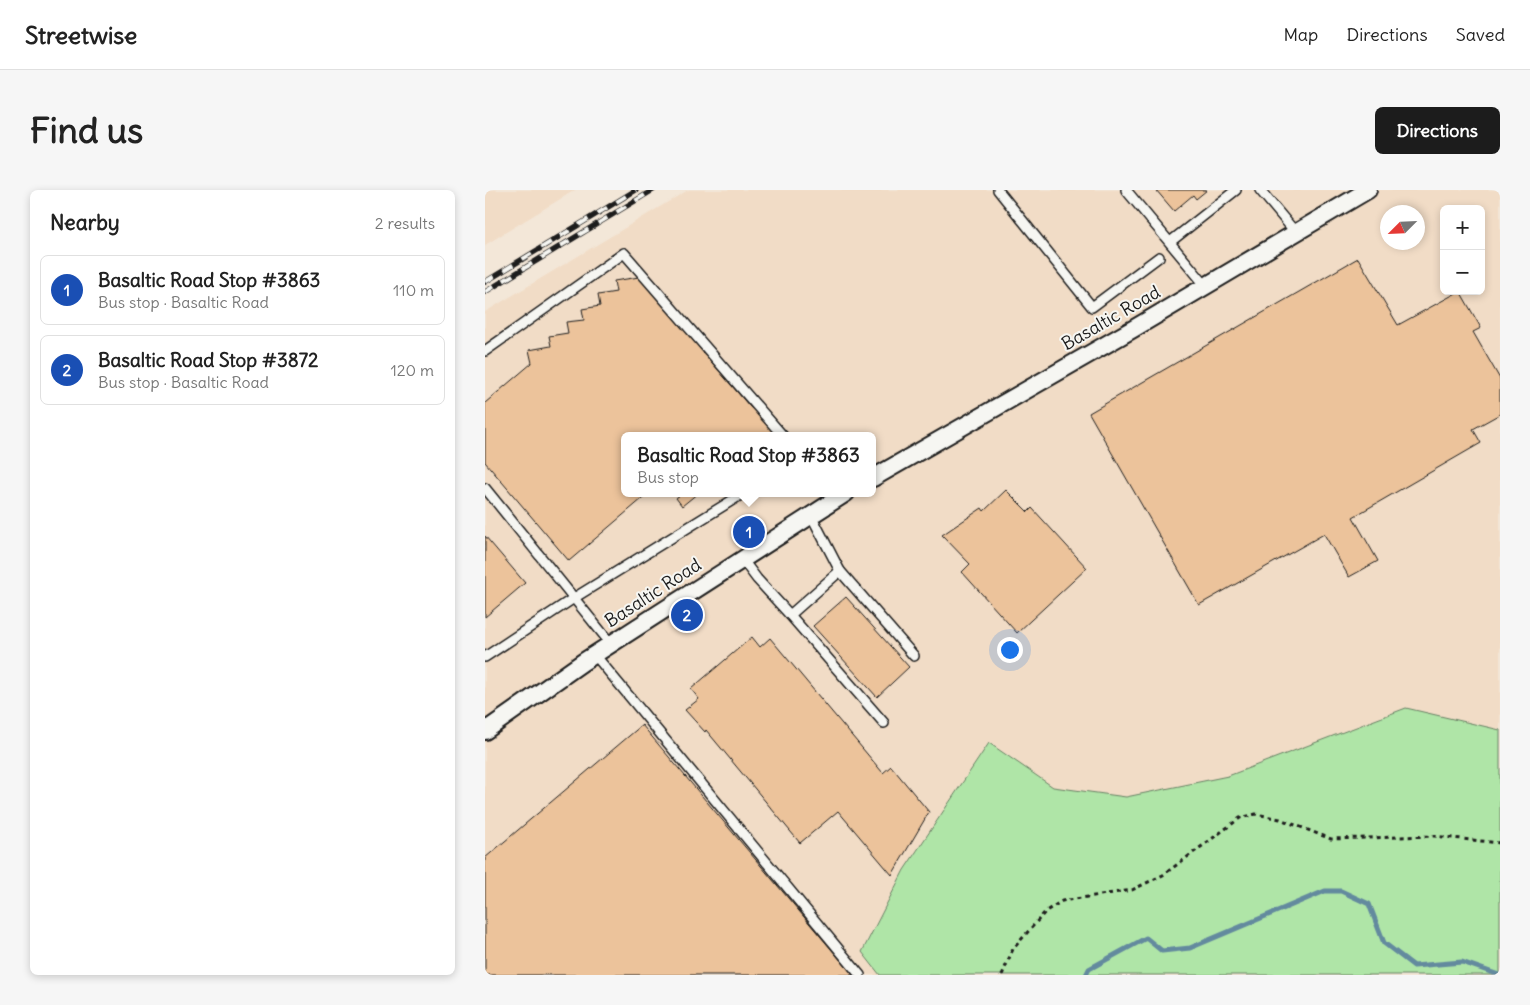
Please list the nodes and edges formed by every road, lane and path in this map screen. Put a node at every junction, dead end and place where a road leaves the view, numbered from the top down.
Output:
1 (998, 190) edge
2 (1126, 190) edge
3 (1236, 190) edge
4 (1260, 190) edge
5 (1368, 190) edge
6 (1296, 233) junction
7 (1169, 242) junction
8 (1159, 257) dead end
9 (1206, 286) junction
10 (485, 351) edge
11 (780, 432) edge
12 (876, 476) edge
13 (485, 488) edge
14 (738, 497) edge
15 (836, 497) edge
16 (811, 515) junction
17 (742, 559) junction
18 (840, 572) junction
19 (575, 598) junction
20 (790, 615) junction
21 (611, 644) junction
22 (595, 654) junction
23 (914, 656) dead end
24 (485, 657) edge
25 (884, 722) dead end
26 (485, 731) edge
27 (1500, 843) edge
28 (860, 975) edge
29 (1002, 975) edge

1 - 8 lane
2 - 7 lane
3 - 7 lane
4 - 6 lane
5 - 6 street, Basaltic Road
6 - 9 street, Basaltic Road
7 - 9 lane
9 - 12 street, Basaltic Road
10 - 11 lane
13 - 19 lane
14 - 19 lane
15 - 16 street, Basaltic Road
16 - 17 street, Basaltic Road
16 - 18 lane
17 - 20 lane
17 - 21 street, Basaltic Road
18 - 20 lane
18 - 23 lane
19 - 21 lane
19 - 24 lane
20 - 25 lane
21 - 22 street, Basaltic Road
22 - 26 street, Basaltic Road
22 - 28 lane
27 - 29 path

